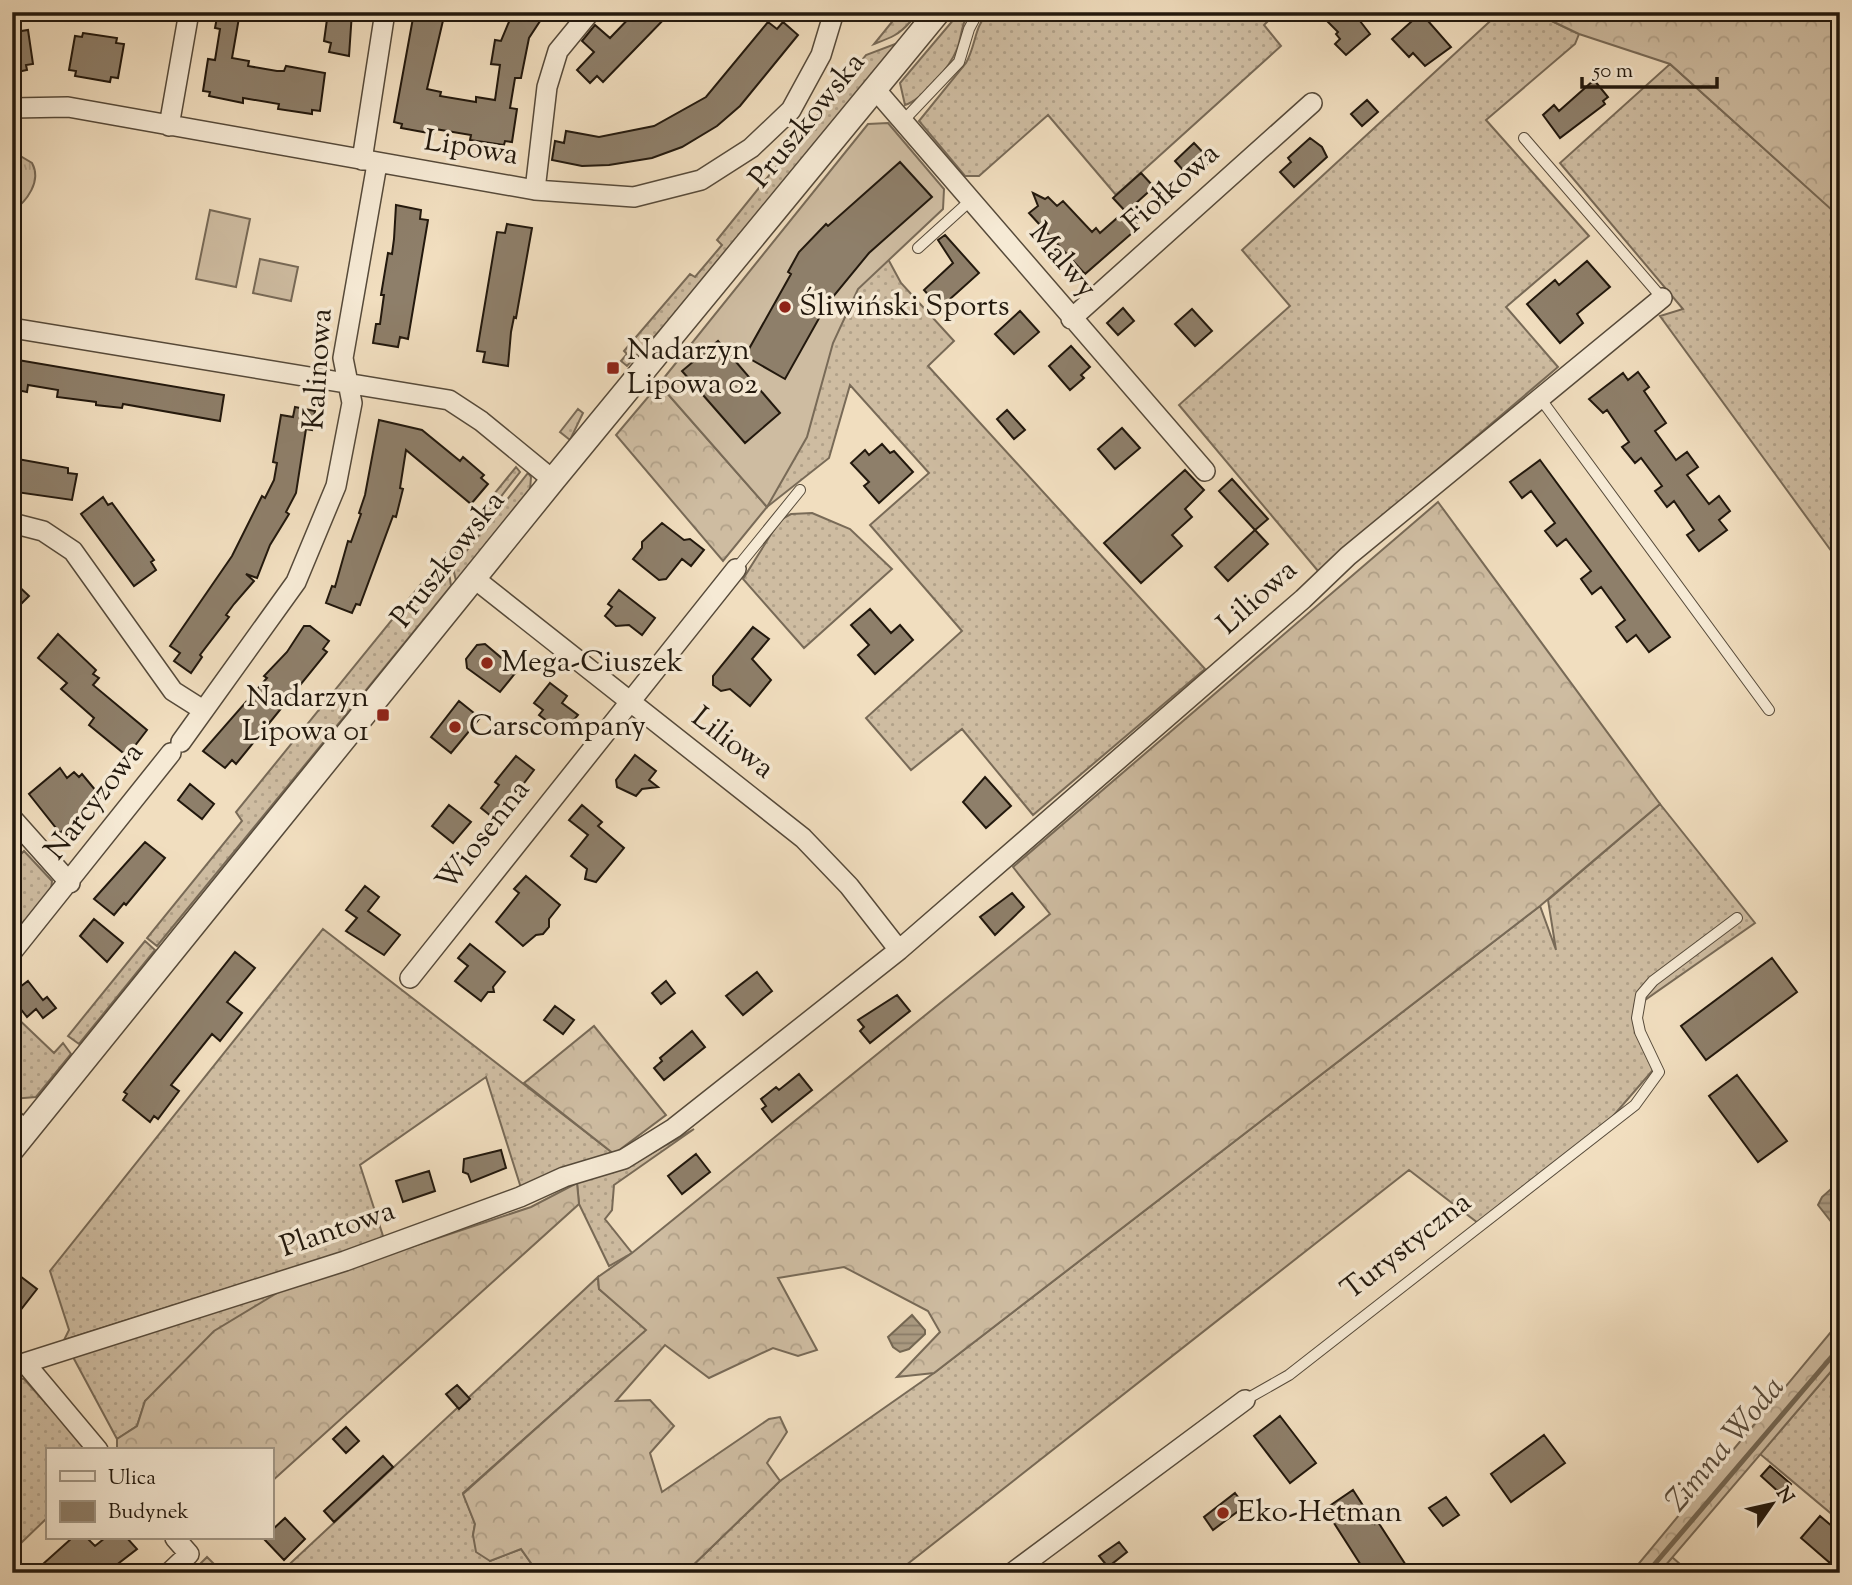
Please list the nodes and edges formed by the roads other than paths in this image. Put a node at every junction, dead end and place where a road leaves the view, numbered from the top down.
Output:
1 (189, 12) edge
2 (385, 12) edge
3 (590, 12) edge
4 (834, 12) edge
5 (978, 12) edge
6 (930, 15) edge
7 (875, 89) junction
8 (1312, 103) dead end
9 (12, 108) edge
10 (903, 121) junction
11 (169, 125) junction
12 (1524, 138) dead end
13 (370, 162) junction
14 (535, 190) junction
15 (971, 200) junction
16 (918, 248) dead end
17 (1662, 299) joint
18 (1071, 319) junction
19 (12, 328) edge
20 (348, 382) junction
21 (1539, 398) junction
22 (1205, 471) dead end
23 (553, 480) junction
24 (800, 490) dead end
25 (12, 523) edge
26 (736, 569) joint
27 (475, 579) junction
28 (629, 701) junction
29 (203, 710) junction
30 (1769, 710) dead end
31 (176, 748) joint
32 (12, 818) edge
33 (70, 883) junction
34 (1737, 918) dead end
35 (899, 950) junction
36 (12, 952) edge
37 (410, 978) dead end
38 (674, 1128) joint
39 (17, 1133) edge
40 (19, 1365) edge
41 (1245, 1400) joint
42 (96, 1448) edge
43 (177, 1540) edge
44 (169, 1573) edge
45 (1012, 1573) edge

1 - 11 street
2 - 13 street, Kalinowa
3 - 14 street
4 - 14 street, Lipowa
5 - 10 lane
6 - 7 street, Pruszkowska
7 - 10 street, Malwy
7 - 23 street, Pruszkowska
8 - 18 street, Fiołkowa
9 - 11 street, Lipowa
10 - 15 street, Malwy
11 - 13 street, Lipowa
12 - 17 lane
13 - 14 street, Lipowa
13 - 20 street, Kalinowa
15 - 16 lane
15 - 18 street, Malwy
17 - 21 street, Liliowa
18 - 22 street, Malwy
19 - 20 street
20 - 23 street
20 - 29 street, Kalinowa
21 - 30 lane
21 - 35 street, Liliowa
23 - 27 street, Pruszkowska
24 - 26 lane
25 - 29 street
26 - 28 street, Wiosenna
27 - 28 street, Liliowa
27 - 39 street, Pruszkowska
28 - 35 street, Liliowa
28 - 37 street, Wiosenna
29 - 31 street, Kalinowa
31 - 33 street, Narcyzowa
32 - 33 street
33 - 36 street, Narcyzowa
34 - 41 lane, Turystyczna
35 - 38 street, Liliowa
38 - 40 street, Plantowa
40 - 42 street
41 - 45 street, Turystyczna
43 - 44 street

